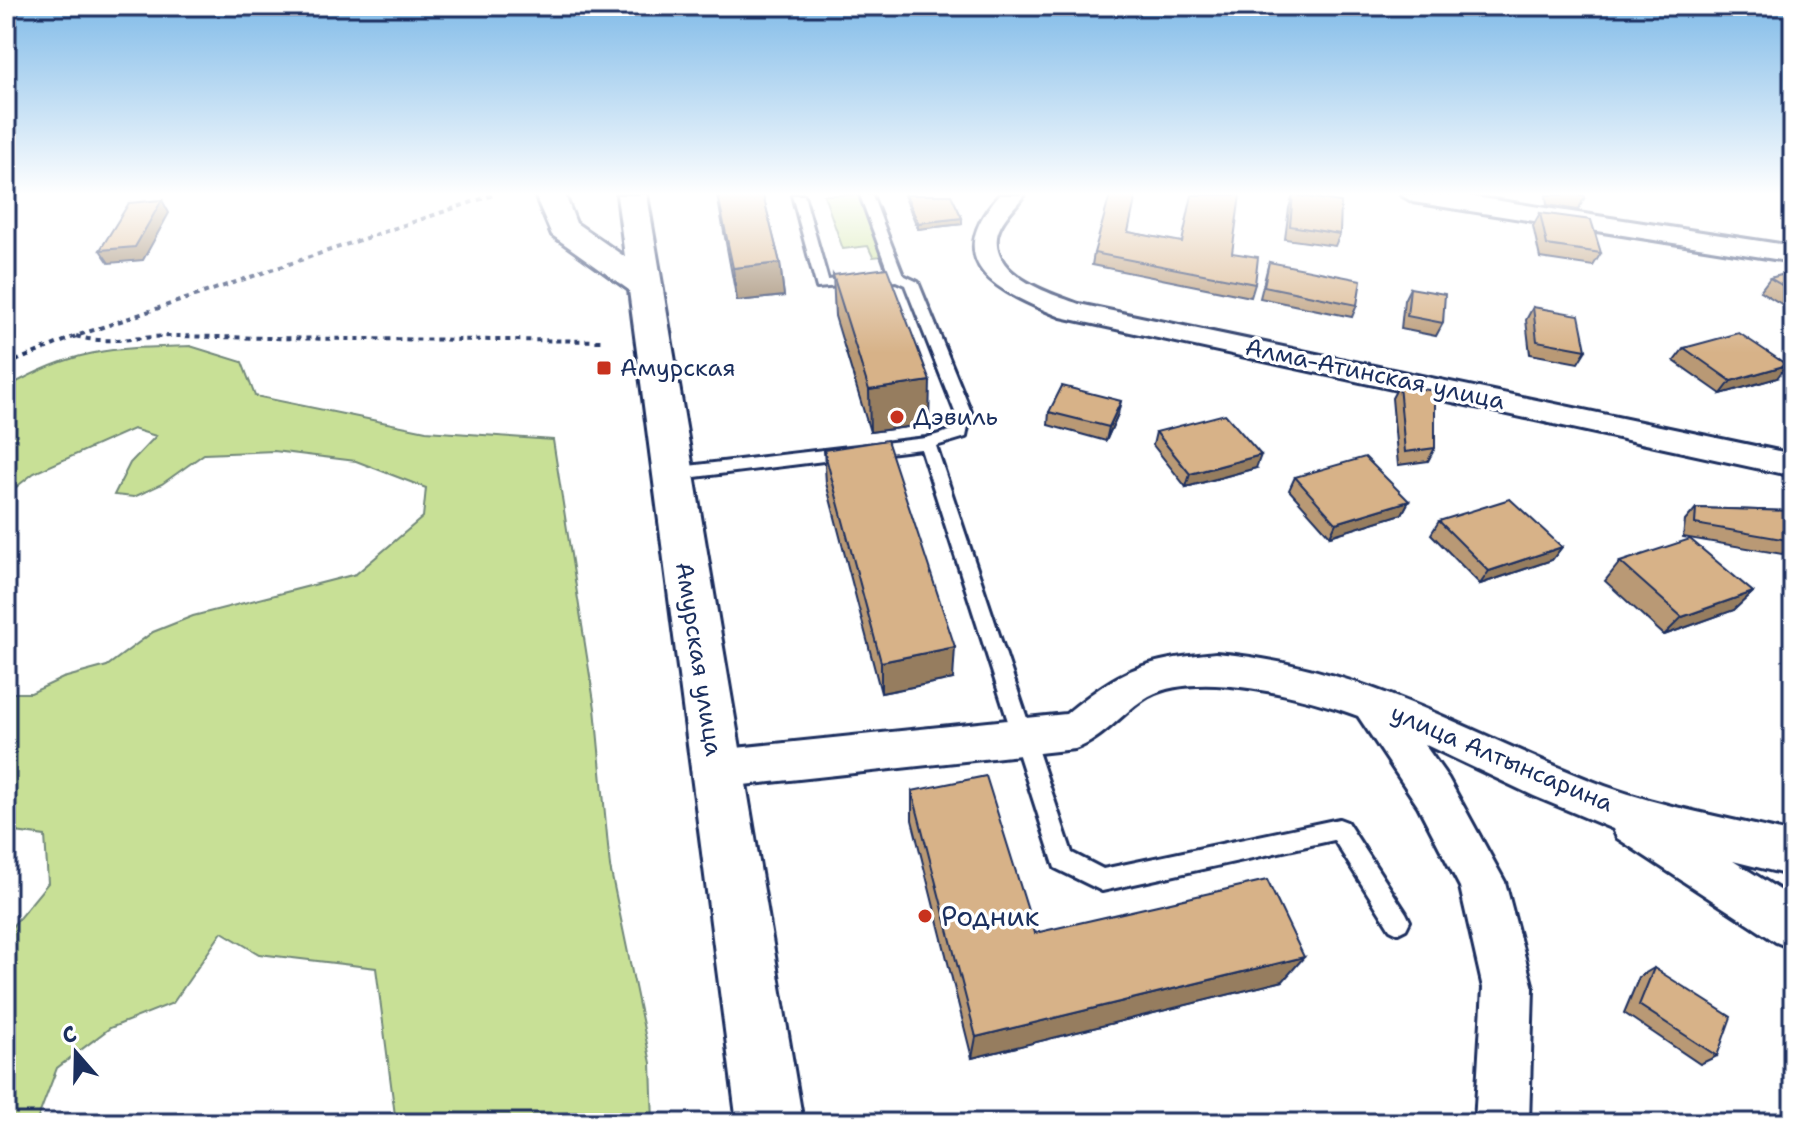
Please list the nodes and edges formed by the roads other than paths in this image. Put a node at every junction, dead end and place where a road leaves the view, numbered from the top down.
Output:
1 (591, 248) edge
2 (641, 248) edge
3 (812, 248) edge
4 (886, 248) edge
5 (986, 248) edge
6 (1752, 248) edge
7 (1793, 254) edge
8 (897, 277) junction
9 (648, 288) junction
10 (927, 443) junction
11 (1793, 465) edge
12 (671, 474) junction
13 (1372, 703) junction
14 (1022, 738) junction
15 (716, 769) junction
16 (1601, 804) junction
17 (1793, 855) edge
18 (1398, 921) dead end
19 (1793, 925) edge
20 (770, 1123) edge
21 (1502, 1123) edge

1 - 9 street
2 - 9 street, Амурская улица
3 - 8 lane
4 - 8 lane
5 - 11 street, Алма-Атинская улица
6 - 7 street
8 - 10 lane
9 - 12 street, Амурская улица
10 - 12 lane
10 - 14 lane
12 - 15 street, Амурская улица
13 - 14 street, улица Алтынсарина
13 - 16 street, улица Алтынсарина
13 - 21 street
14 - 15 street, улица Алтынсарина
14 - 18 lane
15 - 20 street, Амурская улица
16 - 17 street, улица Алтынсарина
16 - 19 street

